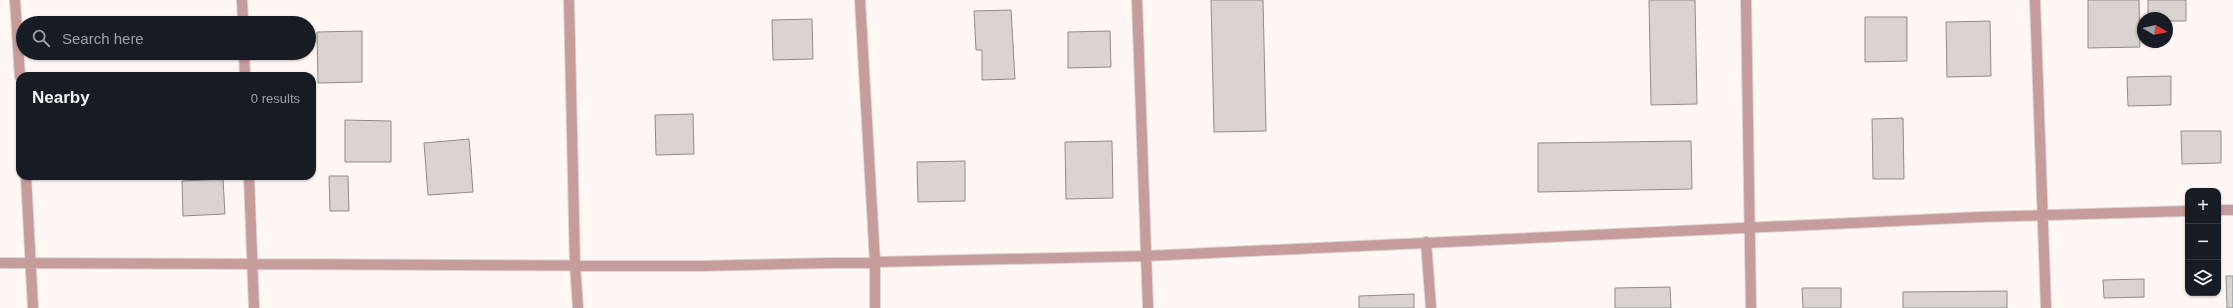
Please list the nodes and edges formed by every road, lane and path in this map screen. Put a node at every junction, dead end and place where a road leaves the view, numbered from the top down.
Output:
1 (15, 0) edge
2 (242, 0) edge
3 (569, 0) edge
4 (860, 0) edge
5 (1137, 0) edge
6 (1746, 0) edge
7 (2035, 0) edge
8 (16, 16) edge
9 (243, 16) edge
10 (19, 60) edge
11 (244, 60) edge
12 (20, 72) edge
13 (245, 72) edge
14 (26, 180) edge
15 (249, 180) edge
16 (2221, 210) edge
17 (2233, 210) edge
18 (2185, 211) edge
19 (2043, 216) junction
20 (1749, 228) junction
21 (1426, 242) junction
22 (1146, 256) junction
23 (875, 262) junction
24 (0, 263) edge
25 (31, 263) junction
26 (252, 263) junction
27 (575, 265) junction
28 (33, 308) edge
29 (254, 308) edge
30 (578, 308) edge
31 (875, 308) edge
32 (1148, 308) edge
33 (1431, 308) edge
34 (1751, 308) edge
35 (2046, 308) edge

1 - 8 street
2 - 9 street
3 - 27 street
4 - 23 street
5 - 22 street
6 - 20 street
7 - 19 street
10 - 12 street
11 - 13 street
14 - 25 street
15 - 26 street
16 - 17 street
18 - 19 street
19 - 20 street
19 - 35 street
20 - 21 street
20 - 34 street
21 - 22 street
21 - 33 street
22 - 23 street
22 - 32 street
23 - 27 street
23 - 31 street
24 - 25 street
25 - 26 street
25 - 28 street
26 - 27 street
26 - 29 street
27 - 30 street

